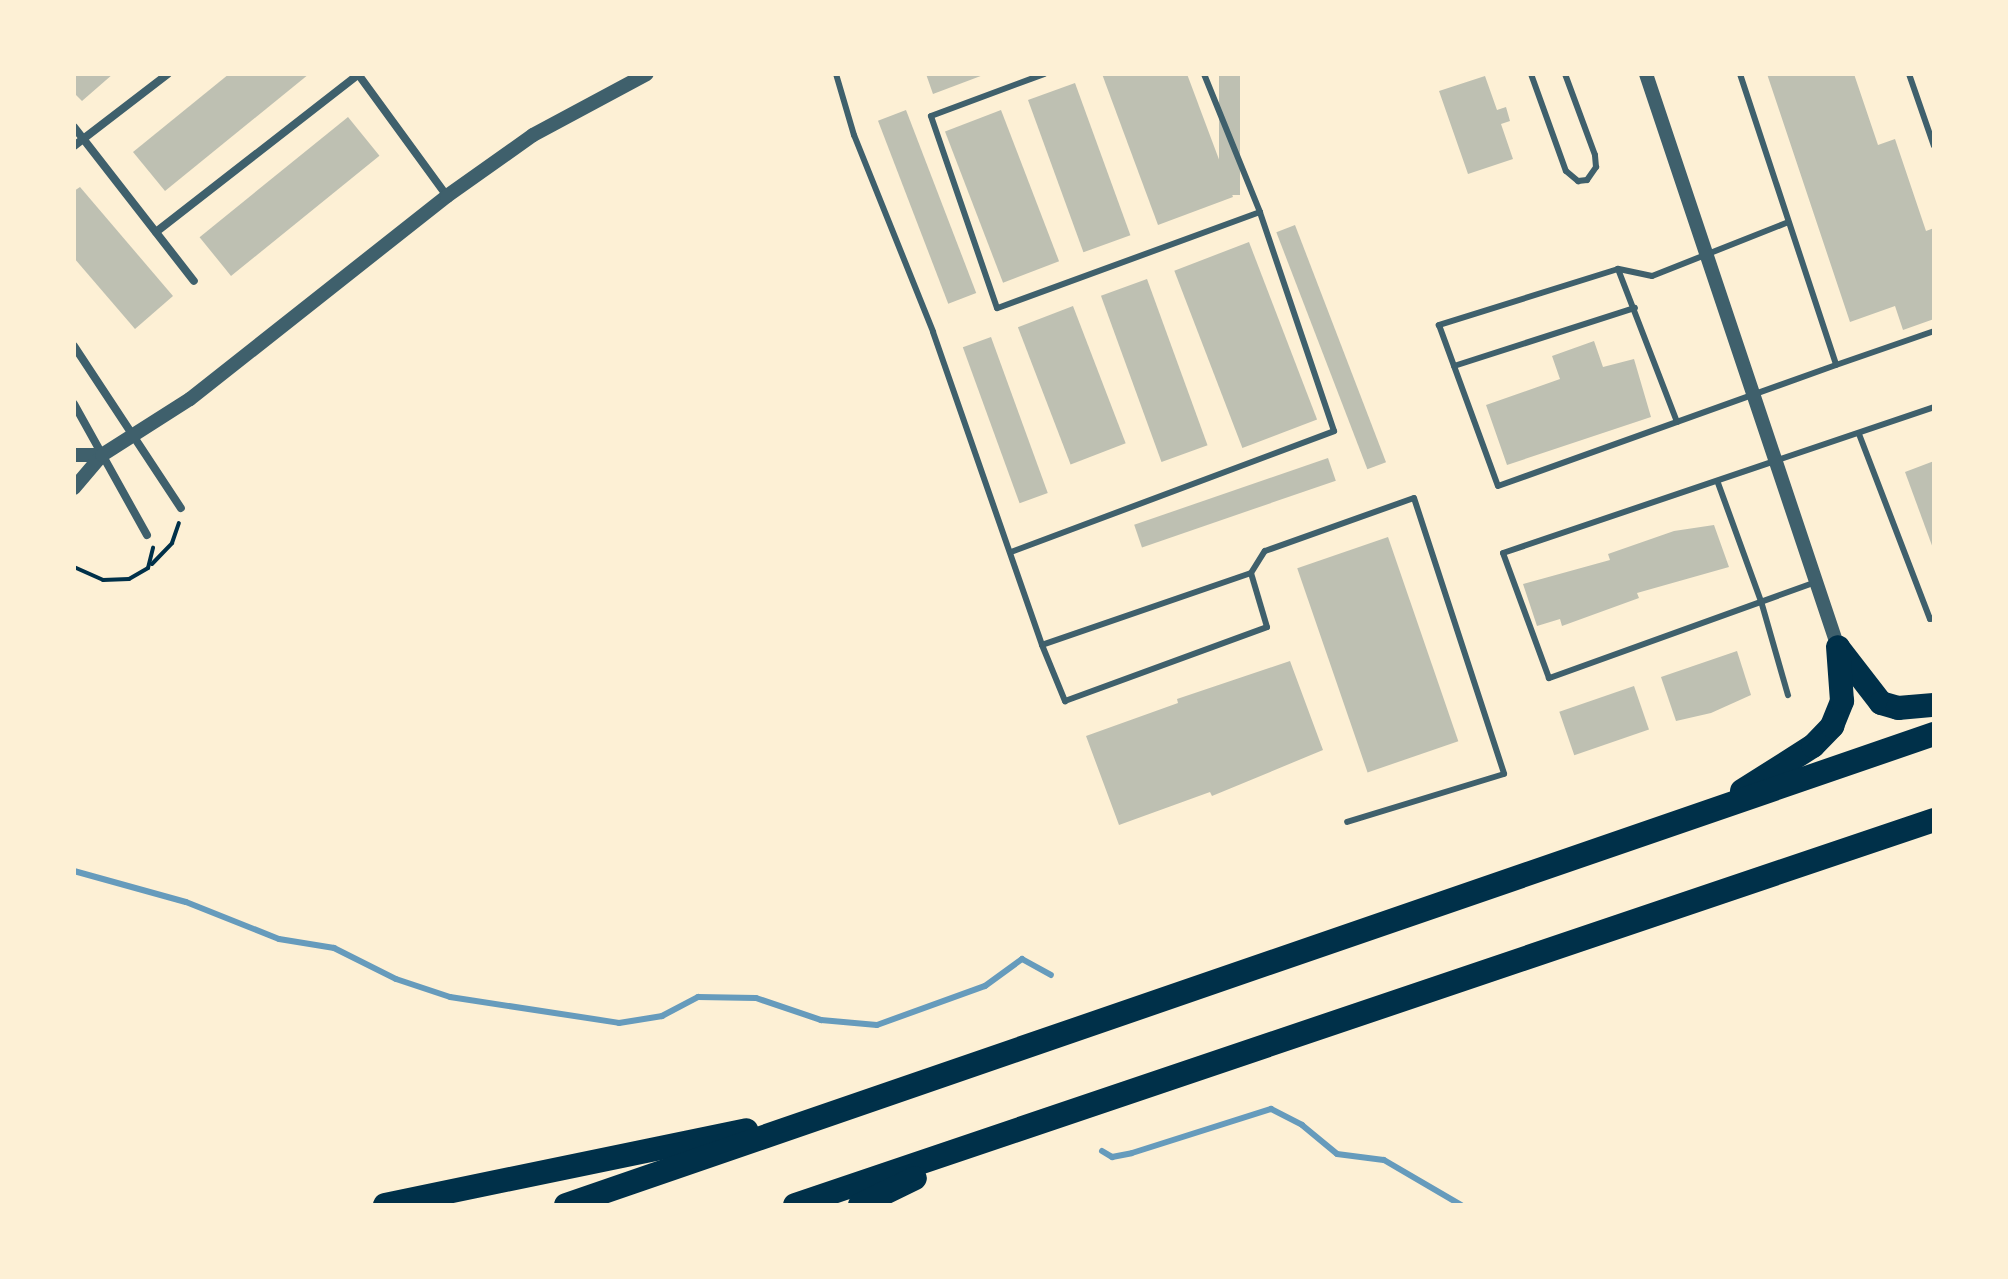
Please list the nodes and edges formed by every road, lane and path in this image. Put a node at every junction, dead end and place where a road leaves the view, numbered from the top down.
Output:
1 (168, 74) edge
2 (358, 74) edge
3 (647, 74) edge
4 (836, 74) edge
5 (1044, 74) edge
6 (1204, 74) edge
7 (1531, 74) edge
8 (1565, 74) edge
9 (1646, 74) edge
10 (1740, 74) edge
11 (1909, 74) edge
12 (74, 127) edge
13 (84, 139) junction
14 (74, 146) edge
15 (1934, 146) edge
16 (447, 196) junction
17 (1260, 212) junction
18 (1786, 223) junction
19 (156, 232) junction
20 (1707, 257) junction
21 (1618, 269) junction
22 (194, 281) dead end
23 (1635, 308) junction
24 (1934, 331) edge
25 (74, 346) edge
26 (1836, 365) junction
27 (1454, 366) junction
28 (1755, 395) junction
29 (74, 404) edge
30 (1934, 407) edge
31 (1677, 422) junction
32 (1859, 434) junction
33 (134, 436) junction
34 (74, 455) edge
35 (102, 455) junction
36 (1777, 463) junction
37 (1718, 483) junction
38 (74, 488) edge
39 (181, 508) joint
40 (147, 535) joint
41 (1011, 552) junction
42 (74, 567) edge
43 (148, 568) junction
44 (1251, 573) junction
45 (1817, 581) junction
46 (1761, 601) junction
47 (1934, 618) edge
48 (1042, 645) junction
49 (1838, 647) junction
50 (1788, 695) dead end
51 (1934, 705) edge
52 (1934, 734) edge
53 (1710, 812) junction
54 (1934, 820) edge
55 (1347, 822) dead end
56 (855, 1108) junction
57 (1004, 1134) junction
58 (385, 1205) edge
59 (566, 1205) edge
60 (795, 1205) edge
61 (860, 1205) edge

1 - 13 street
2 - 16 street
2 - 19 street
3 - 16 street
4 - 41 lane
5 - 17 lane
6 - 17 lane
7 - 8 lane
9 - 20 street
10 - 18 lane
11 - 15 lane
12 - 13 street
13 - 14 street
13 - 19 street
16 - 33 street
17 - 41 lane
18 - 20 lane
18 - 26 lane
19 - 22 street
20 - 21 lane
20 - 28 street
21 - 23 lane
21 - 27 lane
23 - 27 lane
23 - 31 lane
24 - 26 lane
25 - 33 street
26 - 28 lane
27 - 31 lane
28 - 31 lane
28 - 36 street
29 - 35 street
30 - 32 lane
32 - 36 lane
32 - 47 lane
33 - 35 street
33 - 39 street
34 - 35 street
35 - 38 street
35 - 40 street
36 - 37 lane
36 - 45 street
37 - 46 lane
37 - 46 lane
39 - 43 path
40 - 43 path
41 - 48 lane
42 - 43 path
44 - 48 lane
44 - 48 lane
44 - 55 lane
45 - 46 lane
45 - 49 street
46 - 50 lane
49 - 51 highway
49 - 53 highway
52 - 53 highway
53 - 56 highway
54 - 57 highway
56 - 58 highway
56 - 59 highway
57 - 60 highway
57 - 61 highway

